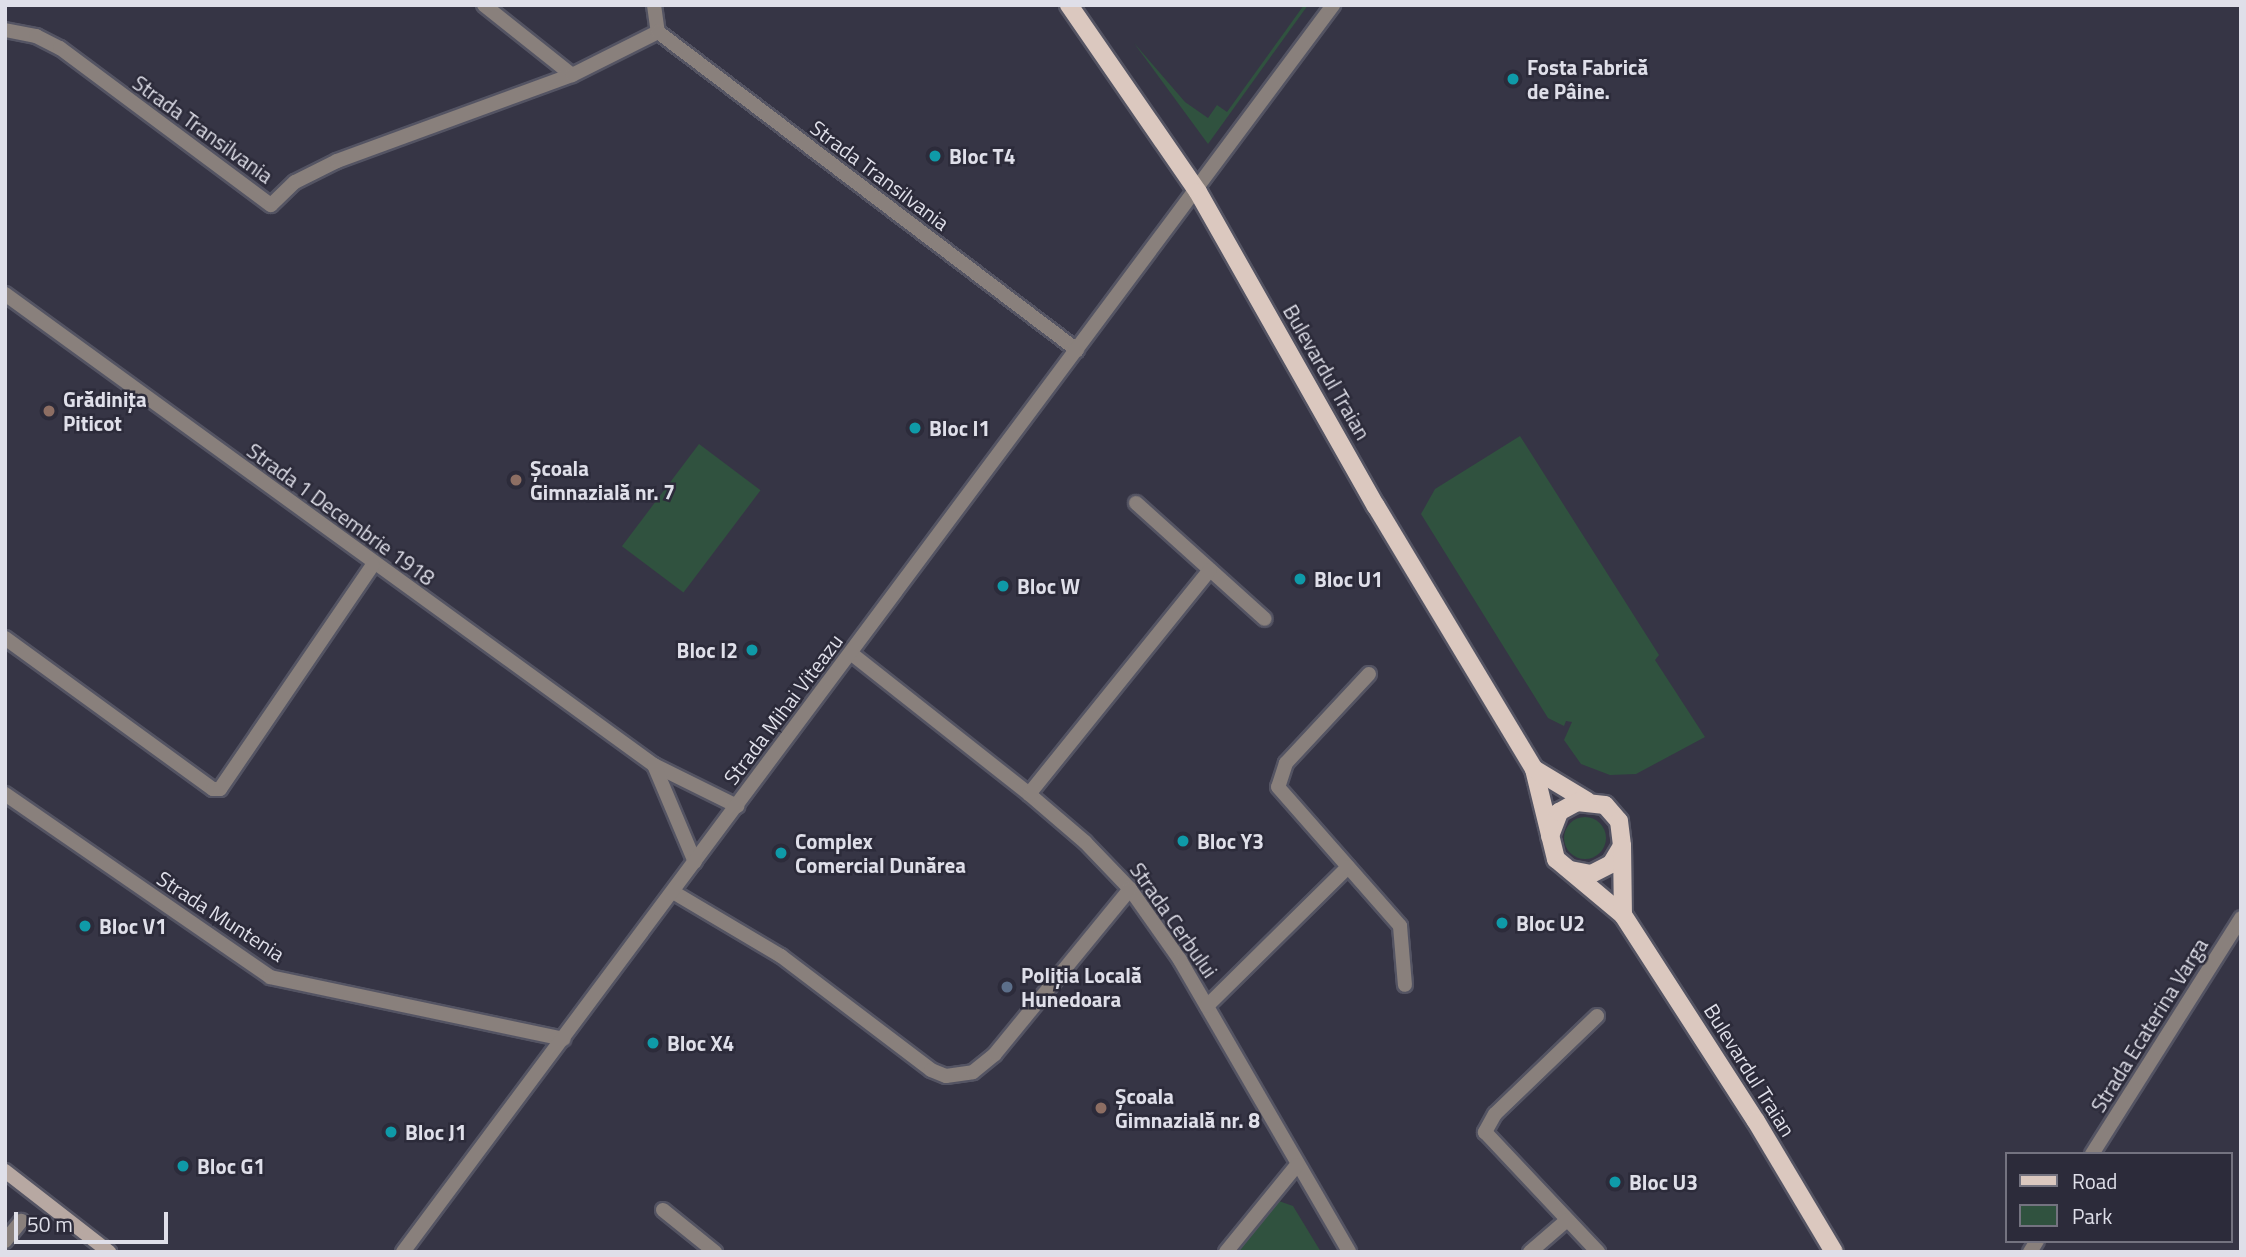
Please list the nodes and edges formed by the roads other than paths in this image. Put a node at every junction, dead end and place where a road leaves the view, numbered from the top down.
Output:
1 (484, 5) edge
2 (654, 5) edge
3 (1069, 5) edge
4 (1333, 5) edge
5 (5, 30) edge
6 (658, 32) junction
7 (572, 75) junction
8 (1198, 192) junction
9 (5, 295) edge
10 (1077, 350) junction
11 (1136, 503) dead end
12 (373, 565) junction
13 (1210, 570) junction
14 (1265, 619) dead end
15 (5, 638) edge
16 (852, 653) junction
17 (1369, 674) dead end
18 (654, 765) junction
19 (1535, 769) junction
20 (5, 794) edge
21 (1029, 794) junction
22 (1587, 801) junction
23 (737, 806) junction
24 (1550, 841) junction
25 (1622, 846) junction
26 (695, 862) junction
27 (1348, 867) junction
28 (1570, 870) junction
29 (1130, 889) junction
30 (673, 892) junction
31 (1623, 915) junction
32 (2241, 918) edge
33 (1405, 985) dead end
34 (1207, 1006) junction
35 (1597, 1016) dead end
36 (564, 1039) junction
37 (2093, 1152) edge
38 (1297, 1165) junction
39 (5, 1171) edge
40 (663, 1210) dead end
41 (1567, 1220) junction
42 (21, 1221) dead end
43 (5, 1241) edge
44 (109, 1252) edge
45 (402, 1252) edge
46 (715, 1252) edge
47 (1226, 1252) edge
48 (1349, 1252) edge
49 (1530, 1252) edge
50 (1598, 1252) edge
51 (1834, 1252) edge

1 - 7 street
2 - 6 street
3 - 8 main road, Bulevardul Traian
4 - 8 street, Strada Mihai Viteazu
5 - 7 street, Strada Transilvania
6 - 7 street, Strada Transilvania
6 - 10 street, Strada Transilvania
8 - 10 street, Strada Mihai Viteazu
8 - 19 main road, Bulevardul Traian
9 - 12 street, Strada 1 Decembrie 1918
10 - 16 street, Strada Mihai Viteazu
11 - 13 street
12 - 15 street
12 - 18 street, Strada 1 Decembrie 1918
13 - 14 street
13 - 21 street
16 - 21 street, Strada Cerbului
16 - 23 street, Strada Mihai Viteazu
17 - 27 street
18 - 23 street, Strada 1 Decembrie 1918
18 - 26 street
19 - 22 main road, Bulevardul Traian
19 - 24 main road, Bulevardul Traian
20 - 36 street, Strada Muntenia
21 - 29 street, Strada Cerbului
22 - 24 main road
22 - 25 main road, Bulevardul Traian
23 - 26 street, Strada Mihai Viteazu
24 - 28 main road, Bulevardul Traian
25 - 28 main road
25 - 31 main road, Bulevardul Traian
26 - 30 street, Strada Mihai Viteazu
27 - 33 street
27 - 34 street
28 - 31 main road, Bulevardul Traian
29 - 30 street
29 - 34 street, Strada Cerbului
30 - 36 street, Strada Mihai Viteazu
31 - 51 main road, Bulevardul Traian
32 - 37 street, Strada Ecaterina Varga
34 - 38 street, Strada Cerbului
35 - 41 street
36 - 45 street, Strada Mihai Viteazu
38 - 47 street
38 - 48 street, Strada Cerbului
39 - 44 main road
40 - 46 street
41 - 49 street
41 - 50 street
42 - 43 street

